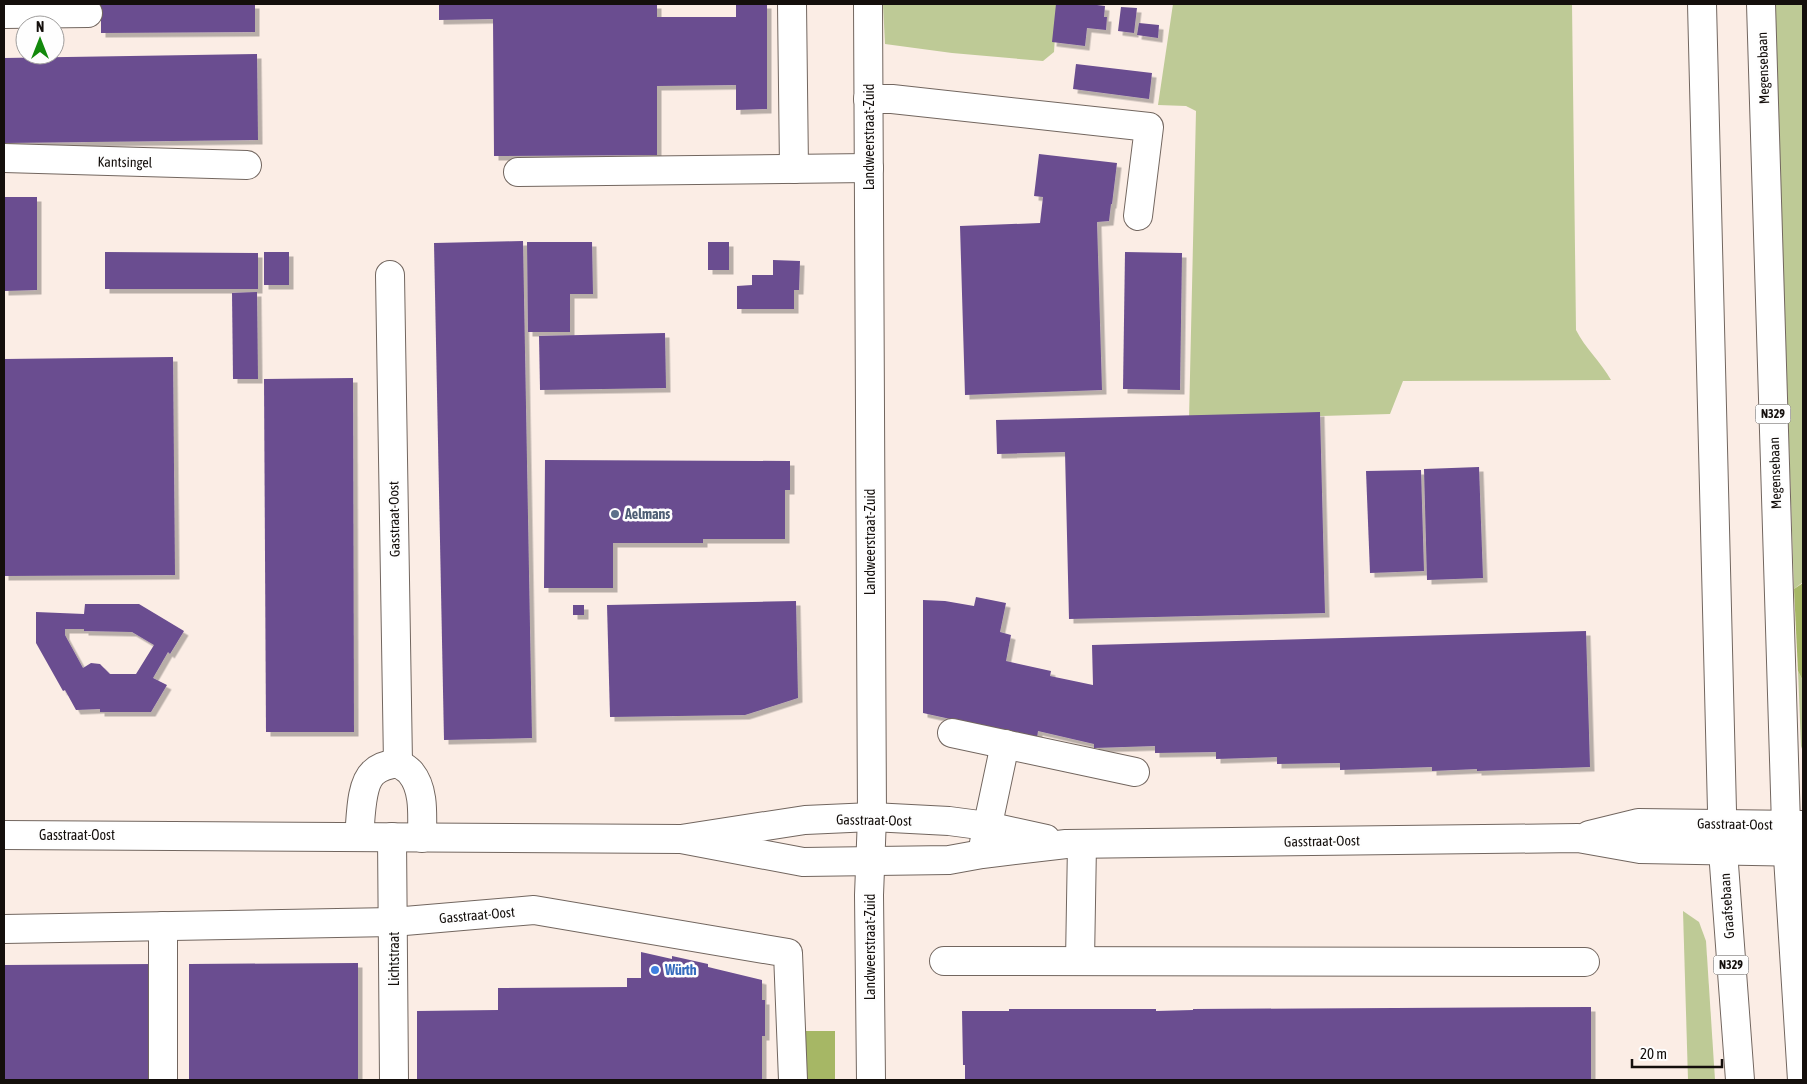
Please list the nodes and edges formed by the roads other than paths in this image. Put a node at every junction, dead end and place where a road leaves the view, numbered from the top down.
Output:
1 (792, 4) edge
2 (868, 4) edge
3 (1702, 4) edge
4 (1761, 4) edge
5 (88, 13) dead end
6 (4, 14) edge
7 (868, 99) junction
8 (4, 158) edge
9 (247, 165) dead end
10 (869, 168) junction
11 (794, 169) junction
12 (518, 172) dead end
13 (1138, 216) dead end
14 (390, 275) dead end
15 (952, 733) dead end
16 (1005, 744) junction
17 (398, 763) junction
18 (1134, 772) dead end
19 (872, 818) junction
20 (1794, 825) edge
21 (988, 826) junction
22 (4, 835) edge
23 (360, 837) junction
24 (392, 837) junction
25 (1722, 837) junction
26 (422, 838) junction
27 (681, 838) junction
28 (1074, 844) junction
29 (1795, 852) edge
30 (982, 854) junction
31 (870, 862) junction
32 (393, 922) junction
33 (163, 926) junction
34 (4, 929) edge
35 (944, 961) dead end
36 (1080, 961) junction
37 (1585, 962) dead end
38 (163, 1080) edge
39 (394, 1080) edge
40 (793, 1080) edge
41 (871, 1080) edge
42 (1740, 1080) edge
43 (1802, 1080) edge

1 - 11 street
2 - 7 street, Landweerstraat-Zuid
3 - 25 street, N329
4 - 20 street, Megensebaan / N329
5 - 6 street
7 - 10 street, Landweerstraat-Zuid
7 - 13 street
8 - 9 street, Kantsingel
10 - 11 street
10 - 19 street, Landweerstraat-Zuid
11 - 12 street
14 - 17 street, Gasstraat-Oost
15 - 16 street
16 - 18 street
16 - 21 street
17 - 23 street
17 - 26 street
19 - 21 street, Gasstraat-Oost
19 - 27 street, Gasstraat-Oost
19 - 31 street, Landweerstraat-Zuid
20 - 25 street, Gasstraat-Oost
20 - 29 street, Megensebaan / N329
21 - 28 street, Gasstraat-Oost
21 - 30 street
22 - 23 street, Gasstraat-Oost
23 - 24 street, Gasstraat-Oost
24 - 26 street, Gasstraat-Oost
24 - 32 street, Lichtstraat
25 - 28 street, Gasstraat-Oost
25 - 29 street, Gasstraat-Oost
25 - 42 street, Graafsebaan / N329
26 - 27 street, Gasstraat-Oost
27 - 31 street, Gasstraat-Oost
28 - 30 street, Gasstraat-Oost
28 - 36 street
29 - 43 street, N329
30 - 31 street, Gasstraat-Oost
31 - 41 street, Landweerstraat-Zuid
32 - 33 street, Gasstraat-Oost
32 - 39 street, Lichtstraat
32 - 40 street, Gasstraat-Oost
33 - 34 street, Gasstraat-Oost
33 - 38 street
35 - 36 street
36 - 37 street

